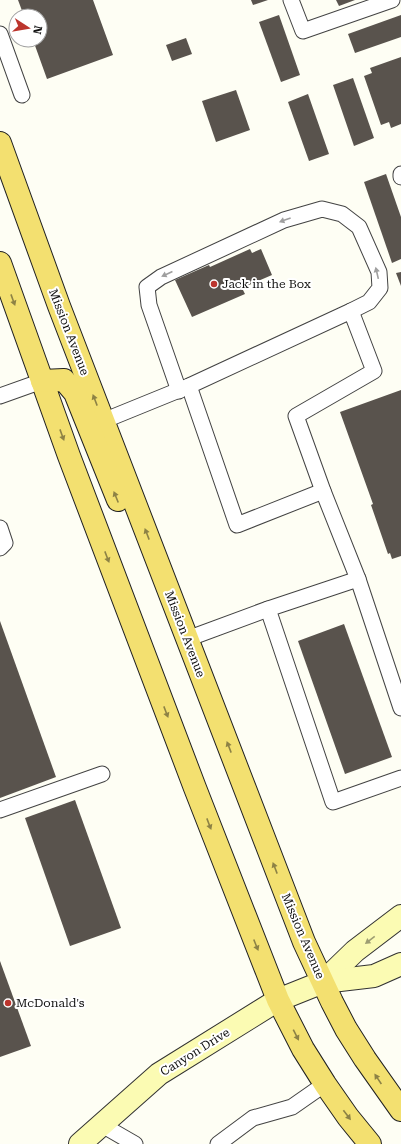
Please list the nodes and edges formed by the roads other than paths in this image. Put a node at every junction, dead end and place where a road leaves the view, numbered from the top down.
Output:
1 (291, 0) edge
2 (392, 0) edge
3 (0, 34) edge
4 (22, 95) dead end
5 (0, 143) edge
6 (0, 263) edge
7 (351, 311) junction
8 (42, 381) junction
9 (184, 389) junction
10 (0, 396) edge
11 (104, 421) junction
12 (323, 492) junction
13 (0, 528) edge
14 (2, 546) edge
15 (163, 576) junction
16 (358, 579) junction
17 (268, 609) junction
18 (187, 639) junction
19 (401, 708) edge
20 (102, 774) dead end
21 (401, 778) edge
22 (0, 810) edge
23 (401, 916) edge
24 (401, 964) edge
25 (323, 982) junction
26 (278, 1000) junction
27 (325, 1084) junction
28 (401, 1110) edge
29 (102, 1125) junction
30 (80, 1144) edge
31 (135, 1144) edge
32 (218, 1144) edge
33 (370, 1144) edge

1 - 2 lane
3 - 4 lane
11 -> 5 main road, Mission Avenue
6 -> 8 main road
7 - 9 lane
7 -> 9 lane
7 - 12 lane
8 - 10 lane
15 -> 8 main road
8 -> 26 main road
9 - 11 lane
9 - 12 lane
15 -> 11 main road, Mission Avenue
12 - 16 lane
13 - 14 lane
15 - 18 main road, Mission Avenue
16 - 17 lane
16 - 19 lane
17 - 18 lane
17 - 21 lane
25 -> 18 main road, Mission Avenue
20 - 22 lane
23 -> 25 main road, Canyon Drive
24 - 25 main road, Canyon Drive
25 - 26 main road, Canyon Drive
28 -> 25 main road, Mission Avenue
26 -> 27 main road
26 - 29 main road, Canyon Drive
27 - 32 lane
27 -> 33 main road
29 - 30 main road, Canyon Drive
29 - 31 lane

